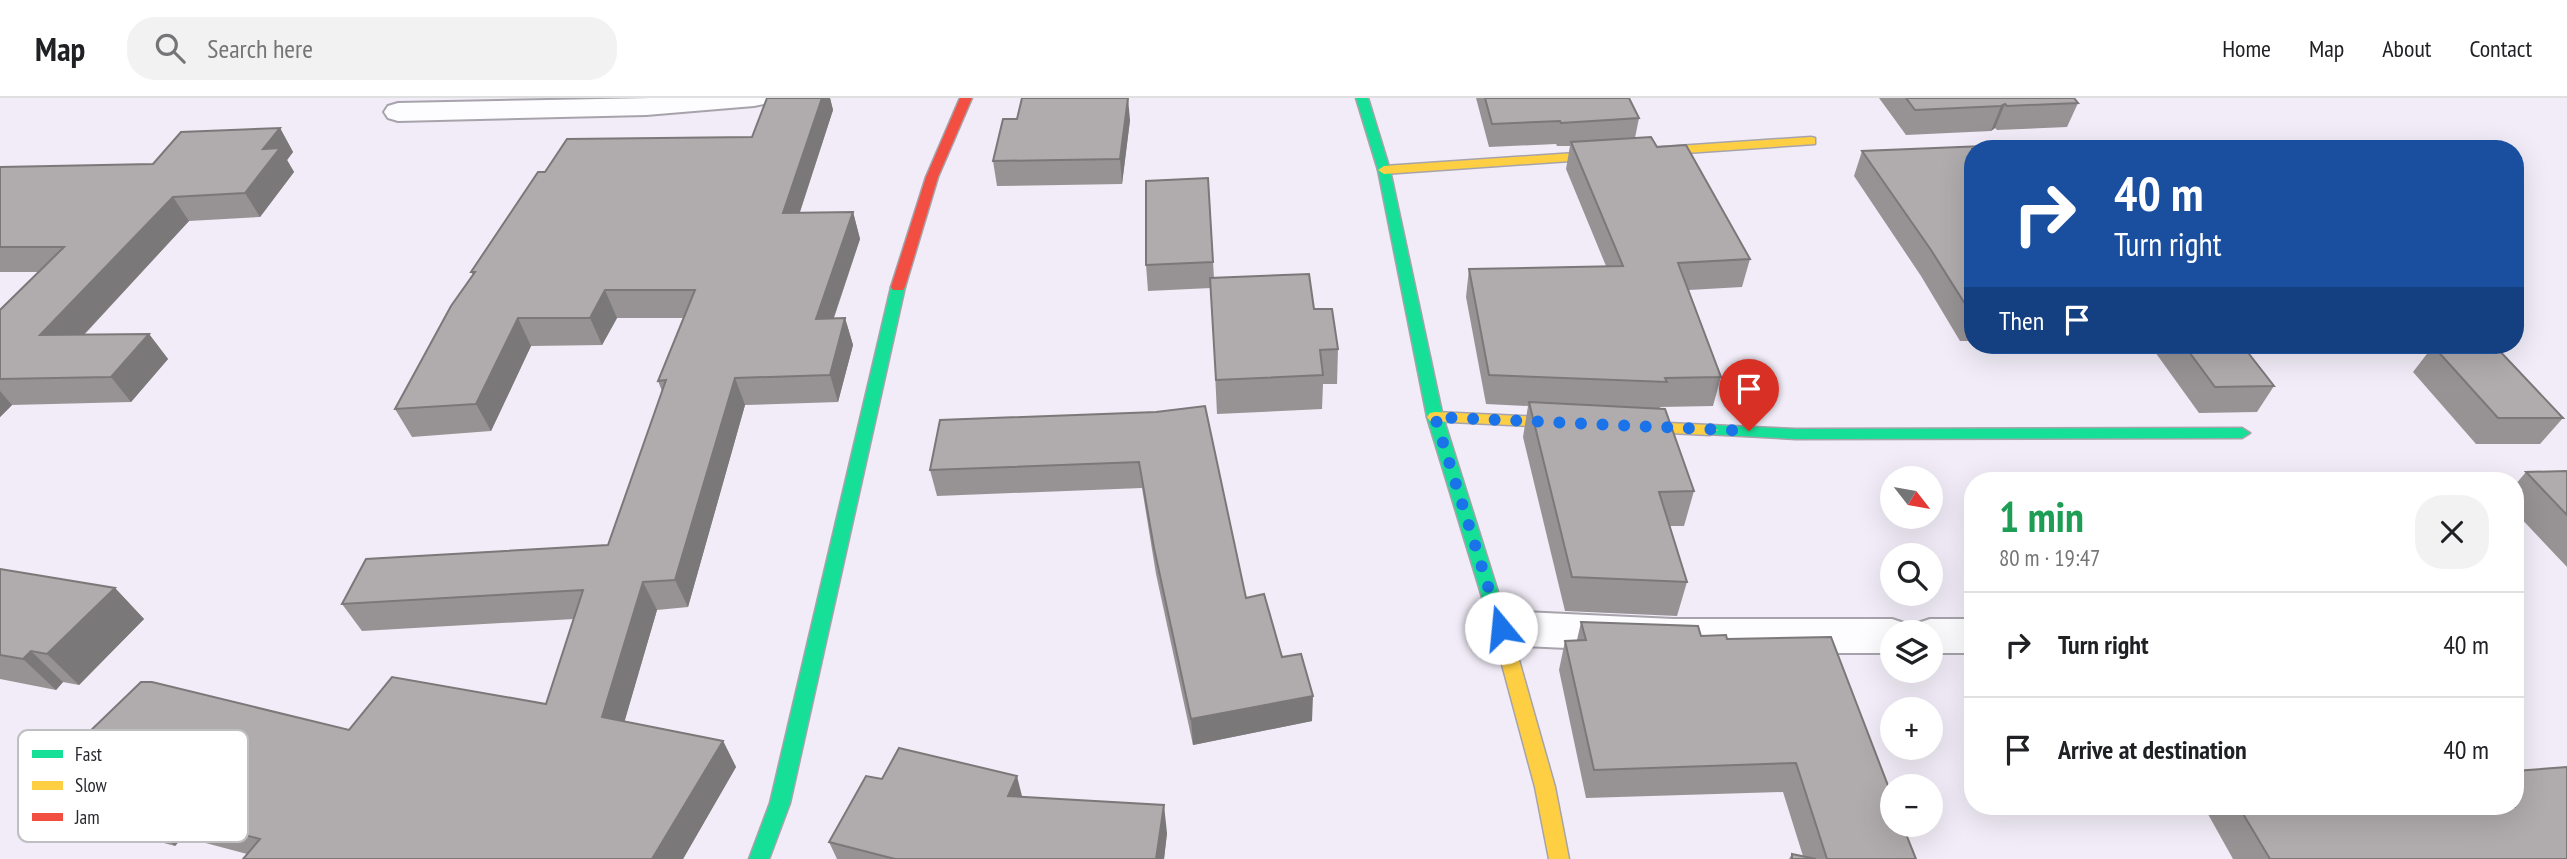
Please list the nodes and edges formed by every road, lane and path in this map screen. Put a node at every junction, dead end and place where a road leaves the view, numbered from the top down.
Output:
1 (754, 98) edge
2 (966, 98) edge
3 (1362, 98) edge
4 (398, 112) dead end
5 (1811, 141) dead end
6 (1384, 170) junction
7 (1435, 417) junction
8 (2242, 433) dead end
9 (1501, 628) junction
10 (1880, 636) edge
11 (1943, 636) edge
12 (1964, 636) edge
13 (759, 859) edge
14 (1559, 859) edge

1 - 4 street
2 - 13 street
3 - 6 street
5 - 6 street
6 - 7 street
7 - 8 street
7 - 9 street
9 - 10 street
9 - 14 street
11 - 12 street

